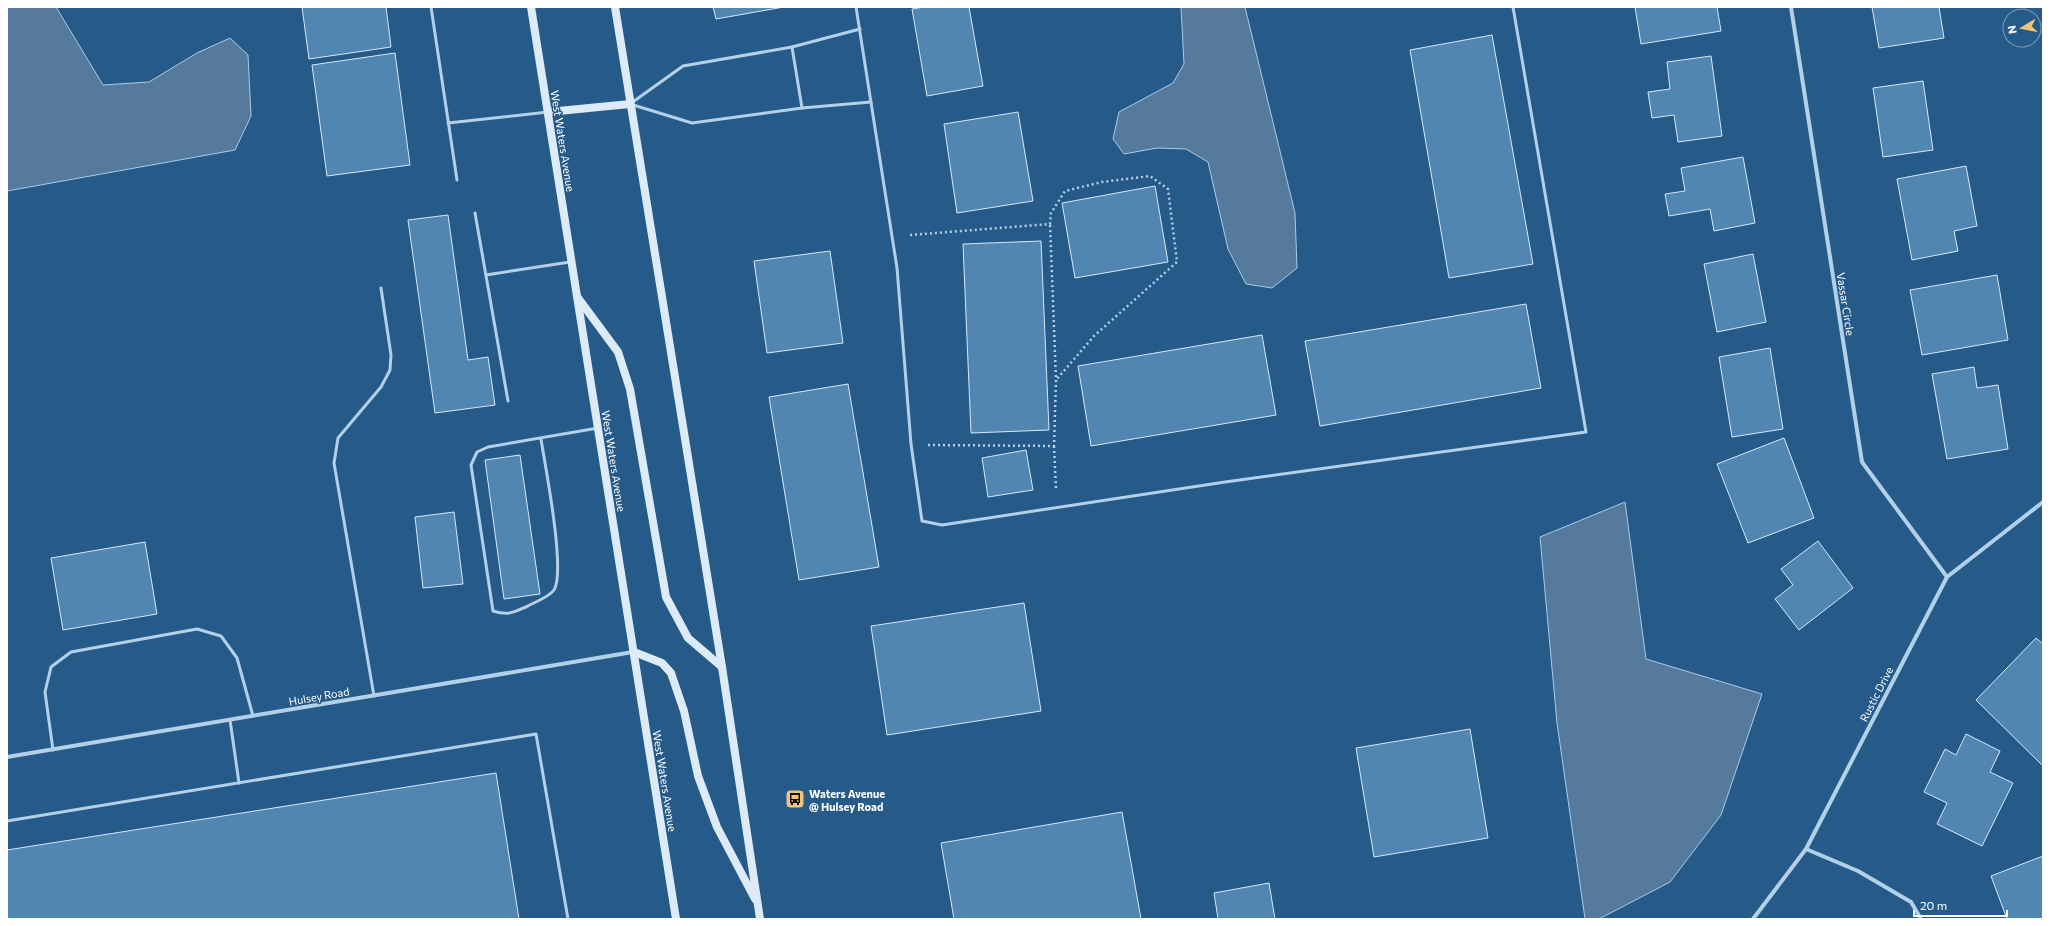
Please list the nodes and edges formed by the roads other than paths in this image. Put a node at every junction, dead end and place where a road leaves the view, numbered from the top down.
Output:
1 (431, 7) edge
2 (531, 7) edge
3 (615, 7) edge
4 (856, 7) edge
5 (1513, 7) edge
6 (1791, 7) edge
7 (860, 30) junction
8 (792, 47) junction
9 (871, 102) junction
10 (630, 104) junction
11 (802, 108) junction
12 (548, 112) junction
13 (448, 122) junction
14 (457, 180) dead end
15 (475, 213) dead end
16 (572, 262) junction
17 (486, 275) junction
18 (381, 288) dead end
19 (577, 295) junction
20 (508, 401) dead end
21 (598, 428) junction
22 (541, 439) junction
23 (2043, 502) edge
24 (1947, 577) junction
25 (634, 652) junction
26 (722, 667) junction
27 (374, 696) junction
28 (253, 716) junction
29 (230, 720) junction
30 (53, 750) junction
31 (7, 757) edge
32 (239, 783) junction
33 (7, 821) edge
34 (1806, 849) junction
35 (674, 905) junction
36 (758, 906) junction
37 (568, 919) edge
38 (676, 919) edge
39 (679, 919) edge
40 (760, 919) edge
41 (1753, 919) edge
42 (1921, 919) edge

1 - 13 lane
2 - 12 main road, West Waters Avenue
3 - 10 main road
4 - 7 lane
5 - 9 lane
6 - 24 street, Vassar Circle
7 - 8 lane
7 - 9 lane
8 - 10 lane
8 - 11 lane
9 - 11 lane
10 - 11 lane
10 - 12 main road
10 - 26 main road
12 - 13 lane
12 - 16 main road, West Waters Avenue
13 - 14 lane
15 - 17 lane
16 - 17 lane
16 - 19 main road, West Waters Avenue
17 - 20 lane
18 - 27 lane
19 - 21 main road, West Waters Avenue
19 - 26 main road
21 - 22 lane
21 - 25 main road, West Waters Avenue
22 - 22 lane
23 - 24 street, Rustic Drive
24 - 34 street, Rustic Drive
25 - 27 street, Hulsey Road
25 - 35 main road, West Waters Avenue
25 - 36 main road
26 - 36 main road
27 - 28 street, Hulsey Road
28 - 29 street, Hulsey Road
28 - 30 lane
29 - 30 street, Hulsey Road
29 - 32 lane
30 - 31 street, Hulsey Road
32 - 33 lane
32 - 37 lane
34 - 41 street, Rustic Drive
34 - 42 street
35 - 38 main road, West Waters Avenue
35 - 39 main road
36 - 40 main road

